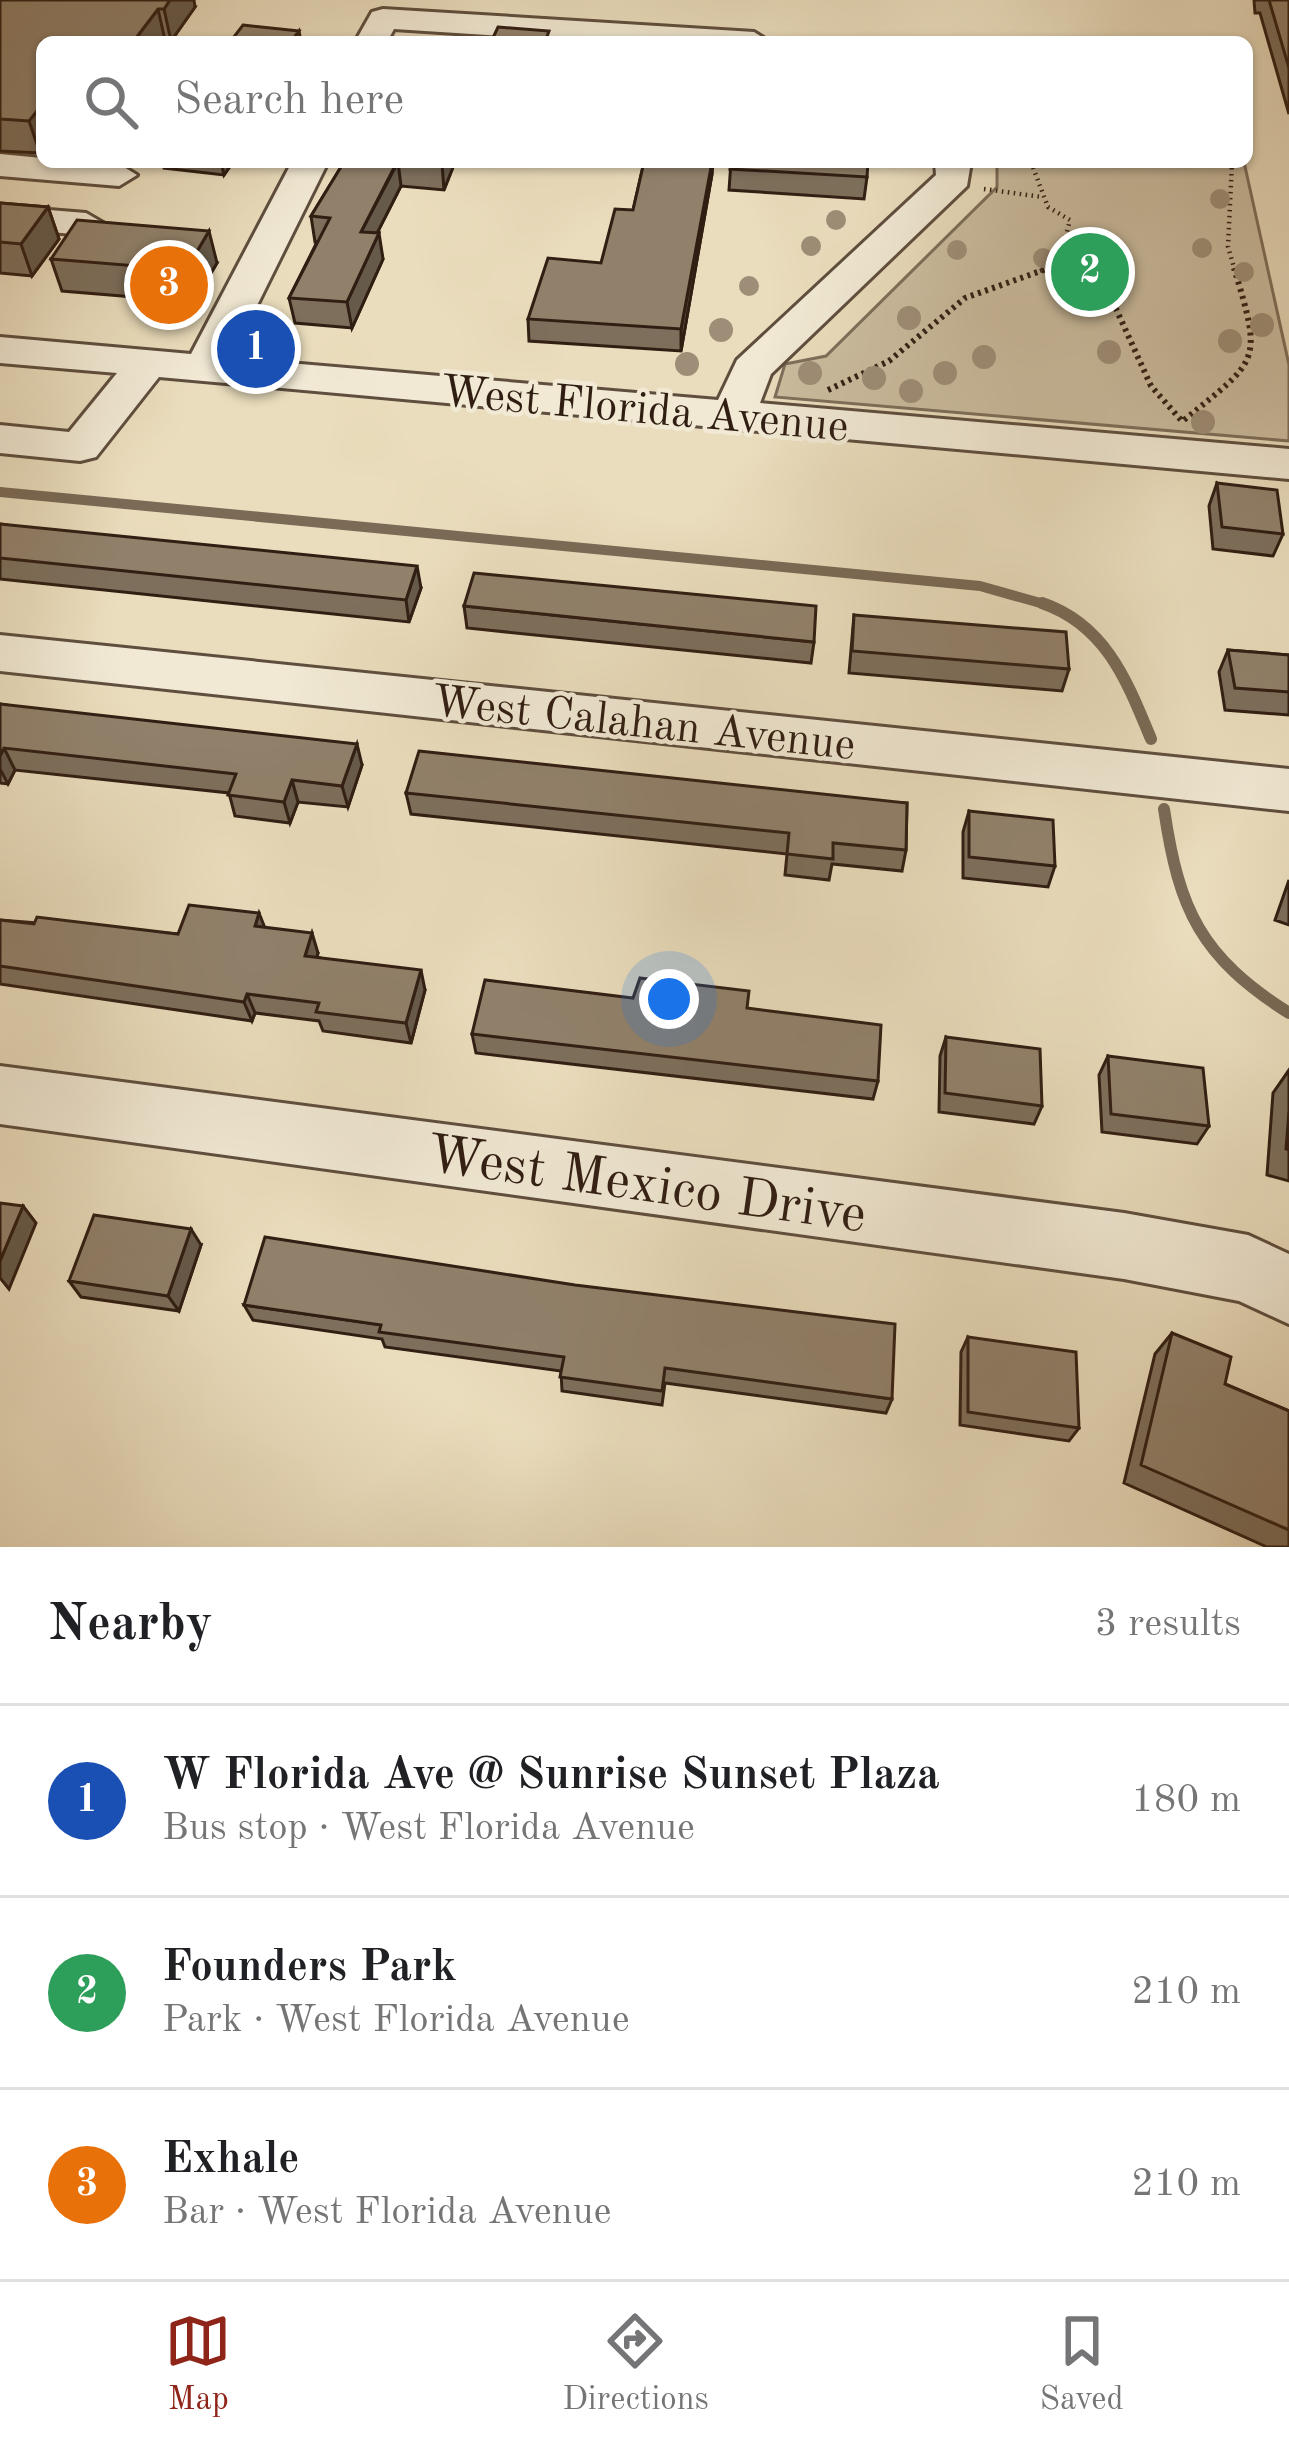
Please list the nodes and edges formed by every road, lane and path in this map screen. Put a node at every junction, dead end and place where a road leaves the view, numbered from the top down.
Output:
1 (374, 36) edge
2 (657, 36) edge
3 (0, 165) edge
4 (307, 168) edge
5 (1033, 168) edge
6 (1232, 168) edge
7 (952, 171) edge
8 (119, 175) dead end
9 (1042, 197) junction
10 (0, 217) edge
11 (86, 224) edge
12 (1072, 259) junction
13 (0, 350) edge
14 (149, 362) junction
15 (205, 367) junction
16 (823, 392) dead end
17 (734, 415) junction
18 (1182, 421) junction
19 (1187, 438) dead end
20 (0, 439) edge
21 (1289, 464) edge
22 (0, 652) edge
23 (1289, 790) edge
24 (0, 1095) edge
25 (1289, 1290) edge

1 - 2 street
3 - 8 street
4 - 15 street
5 - 9 path
6 - 18 path
7 - 9 path
7 - 17 street
9 - 12 path
10 - 11 street
12 - 16 path
12 - 18 path
13 - 14 street, West Florida Avenue
14 - 15 street, West Florida Avenue
14 - 20 street
15 - 17 street, West Florida Avenue
17 - 21 street, West Florida Avenue
18 - 19 path
22 - 23 street, West Calahan Avenue
24 - 25 street, West Mexico Drive

